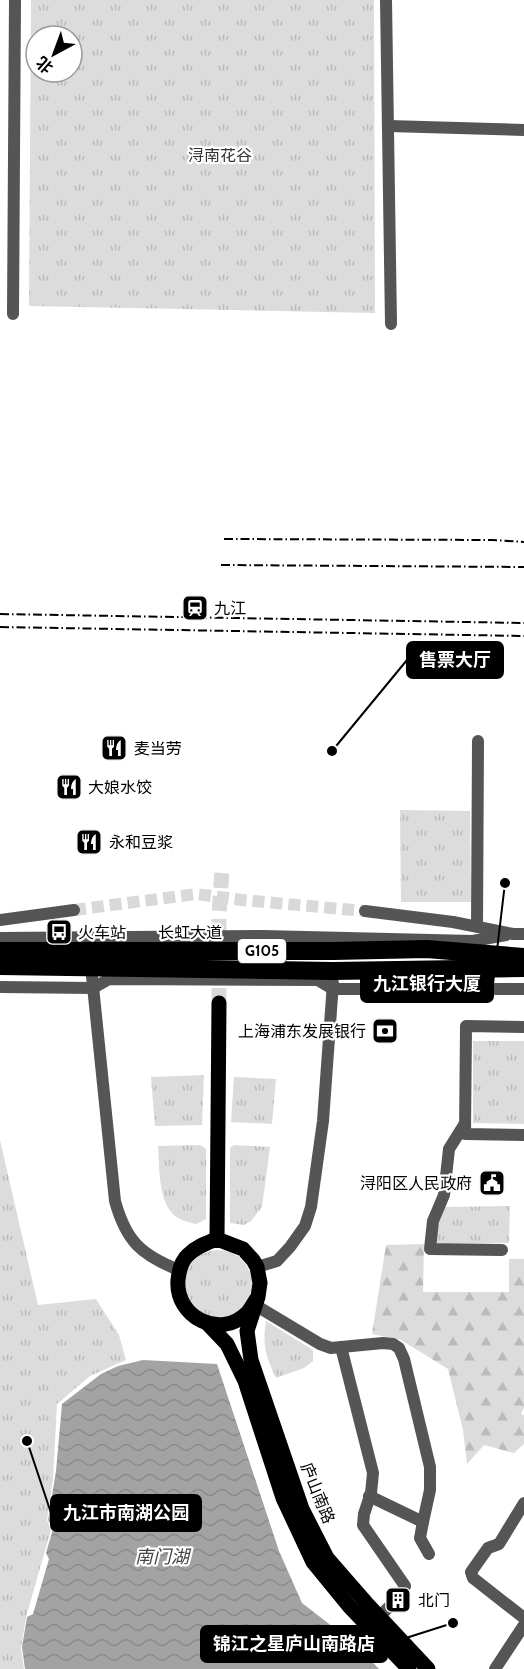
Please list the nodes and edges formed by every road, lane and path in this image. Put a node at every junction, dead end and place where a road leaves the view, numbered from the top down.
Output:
1 (15, 0) edge
2 (386, 0) edge
3 (389, 126) junction
4 (524, 130) edge
5 (13, 314) dead end
6 (391, 324) dead end
7 (478, 741) dead end
8 (74, 910) tunnel mouth
9 (365, 911) tunnel mouth
10 (0, 920) edge
11 (477, 926) junction
12 (519, 934) edge
13 (0, 938) edge
14 (473, 941) junction
15 (427, 949) junction
16 (0, 951) edge
17 (524, 957) edge
18 (0, 966) edge
19 (91, 967) junction
20 (524, 969) edge
21 (333, 980) junction
22 (0, 987) edge
23 (93, 988) junction
24 (524, 989) edge
25 (219, 1003) tunnel mouth
26 (524, 1027) edge
27 (465, 1124) junction
28 (524, 1135) edge
29 (217, 1239) junction
30 (502, 1250) dead end
31 (257, 1267) junction
32 (178, 1270) junction
33 (256, 1301) junction
34 (207, 1323) junction
35 (341, 1347) junction
36 (369, 1496) junction
37 (524, 1503) edge
38 (423, 1522) junction
39 (429, 1554) dead end
40 (379, 1617) junction
41 (524, 1618) edge
42 (524, 1626) edge
43 (409, 1669) edge
44 (428, 1669) edge
45 (495, 1669) edge

1 - 5 street
2 - 3 street
3 - 4 street
3 - 6 street
7 - 11 street
8 - 10 street
9 - 11 street
11 - 12 street
12 - 14 street
13 - 14 street
14 - 15 street
15 - 16 highway, 长虹大道 / G105
15 - 17 highway, 长虹大道 / G105
18 - 19 highway, G105
19 - 21 highway, G105
19 - 23 street
20 - 21 highway, G105
21 - 23 street
21 - 24 street
21 - 31 street
22 - 23 street
23 - 32 street
25 - 29 main road
26 - 27 street
27 - 28 street
27 - 30 street
29 - 31 main road
29 - 32 main road
31 - 33 main road
32 - 34 main road
33 - 34 main road
33 - 35 street
33 - 40 main road, 庐山南路
34 - 43 main road, 庐山南路
35 - 36 street
35 - 38 street
36 - 38 street
36 - 40 street
37 - 41 street
38 - 39 street
40 - 44 main road, 庐山南路
42 - 45 street

